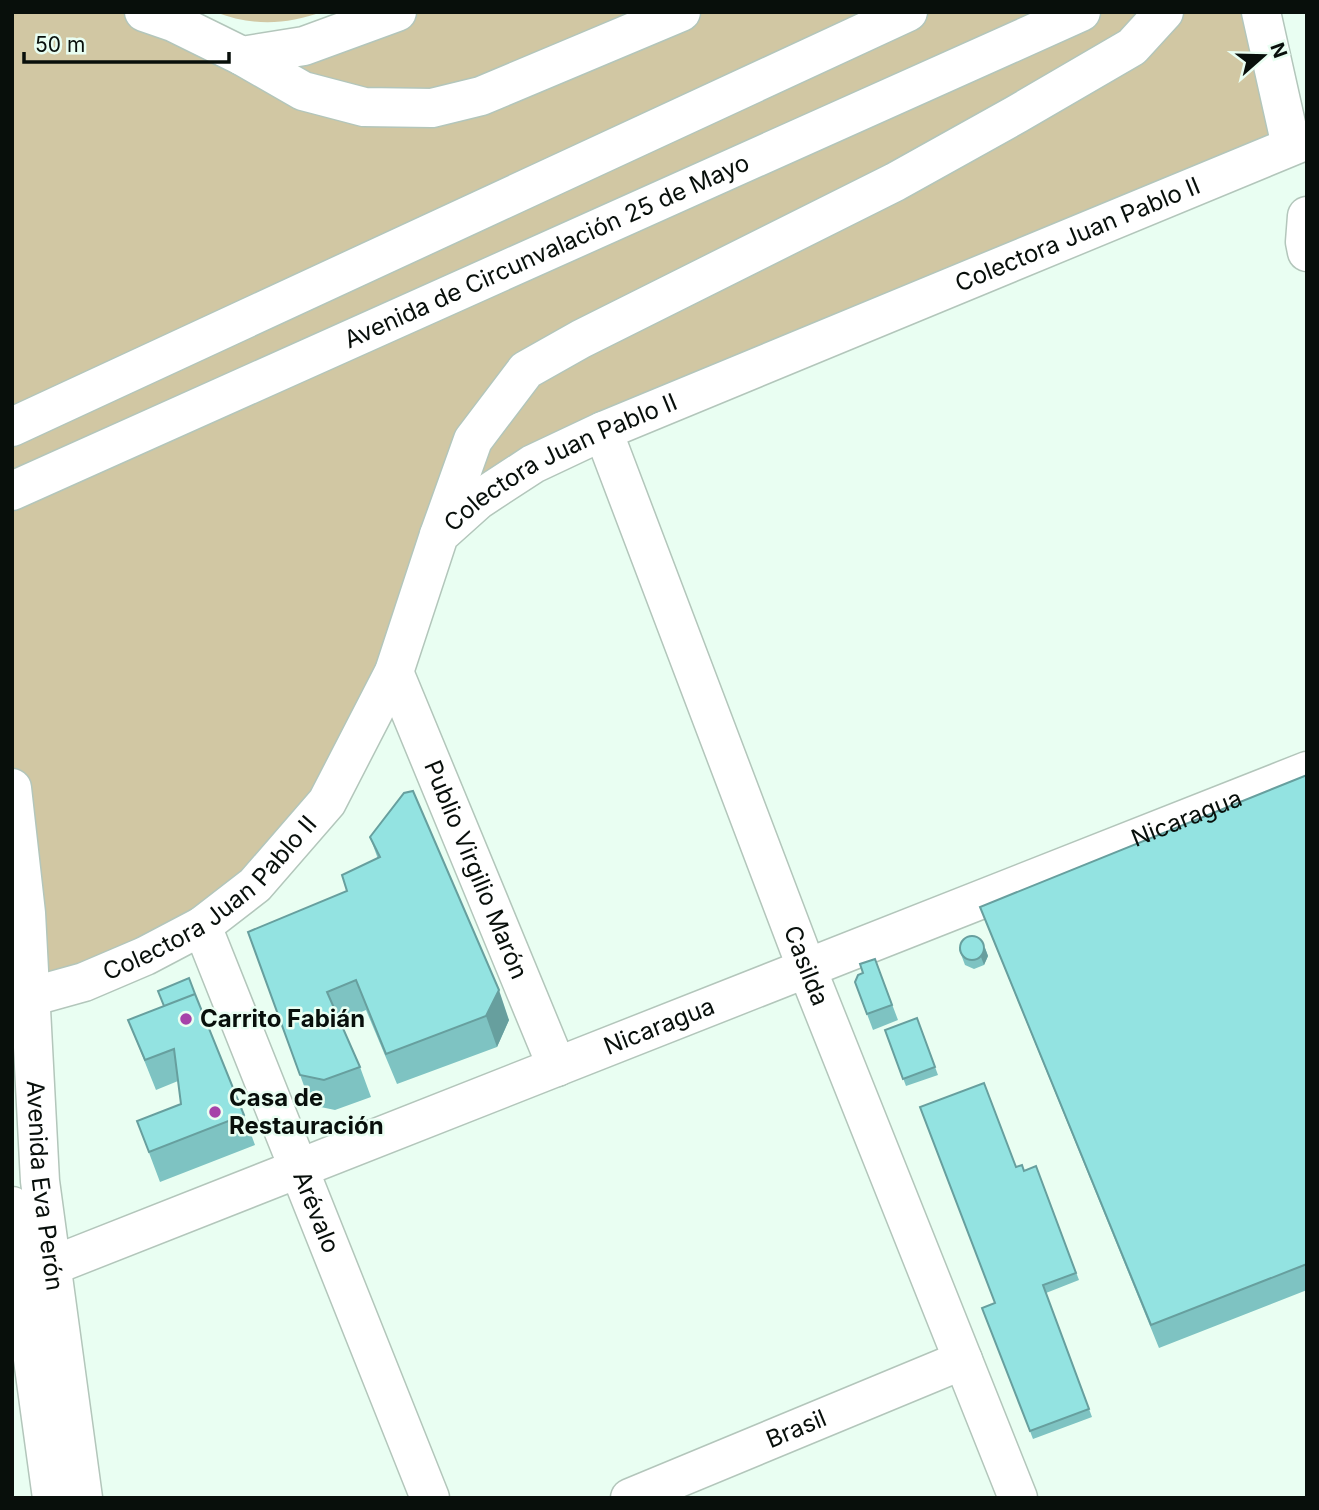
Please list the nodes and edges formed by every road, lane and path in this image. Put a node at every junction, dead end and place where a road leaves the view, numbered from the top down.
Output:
1 (144, 12) edge
2 (397, 12) edge
3 (681, 12) edge
4 (908, 12) edge
5 (1081, 12) edge
6 (1164, 12) edge
7 (1261, 12) edge
8 (242, 56) junction
9 (1299, 143) edge
10 (1307, 216) edge
11 (1307, 252) edge
12 (12, 427) edge
13 (603, 432) junction
14 (12, 491) edge
15 (439, 535) junction
16 (394, 672) junction
17 (1307, 771) edge
18 (12, 788) edge
19 (202, 926) junction
20 (807, 969) junction
21 (21, 1000) edge
22 (557, 1067) junction
23 (299, 1168) junction
24 (12, 1206) edge
25 (28, 1275) edge
26 (963, 1360) junction
27 (52, 1498) edge
28 (83, 1498) edge
29 (430, 1498) edge
30 (631, 1498) edge
31 (1018, 1498) edge

1 - 8 main road
2 - 8 main road
3 - 8 main road
4 - 12 main road
5 - 14 main road, Avenida de Circunvalación 25 de Mayo
6 - 15 main road
7 - 9 main road
9 - 13 main road, Colectora Juan Pablo II
10 - 11 main road
13 - 15 main road, Colectora Juan Pablo II
13 - 20 main road, Casilda
15 - 16 main road, Colectora Juan Pablo II
16 - 19 main road, Colectora Juan Pablo II
16 - 22 main road, Publio Virgilio Marón
17 - 20 main road, Nicaragua
18 - 21 main road, Avenida Eva Perón
19 - 21 main road, Colectora Juan Pablo II
19 - 23 main road, Arévalo
20 - 22 main road, Nicaragua
20 - 26 main road, Casilda
21 - 25 main road, Avenida Eva Perón
22 - 23 main road, Nicaragua
23 - 25 main road, Nicaragua
23 - 29 main road, Arévalo
24 - 25 main road, Avenida Eva Perón
25 - 27 main road, Avenida Eva Perón
25 - 28 main road, Avenida Eva Perón
26 - 30 main road, Brasil
26 - 31 main road, Casilda

